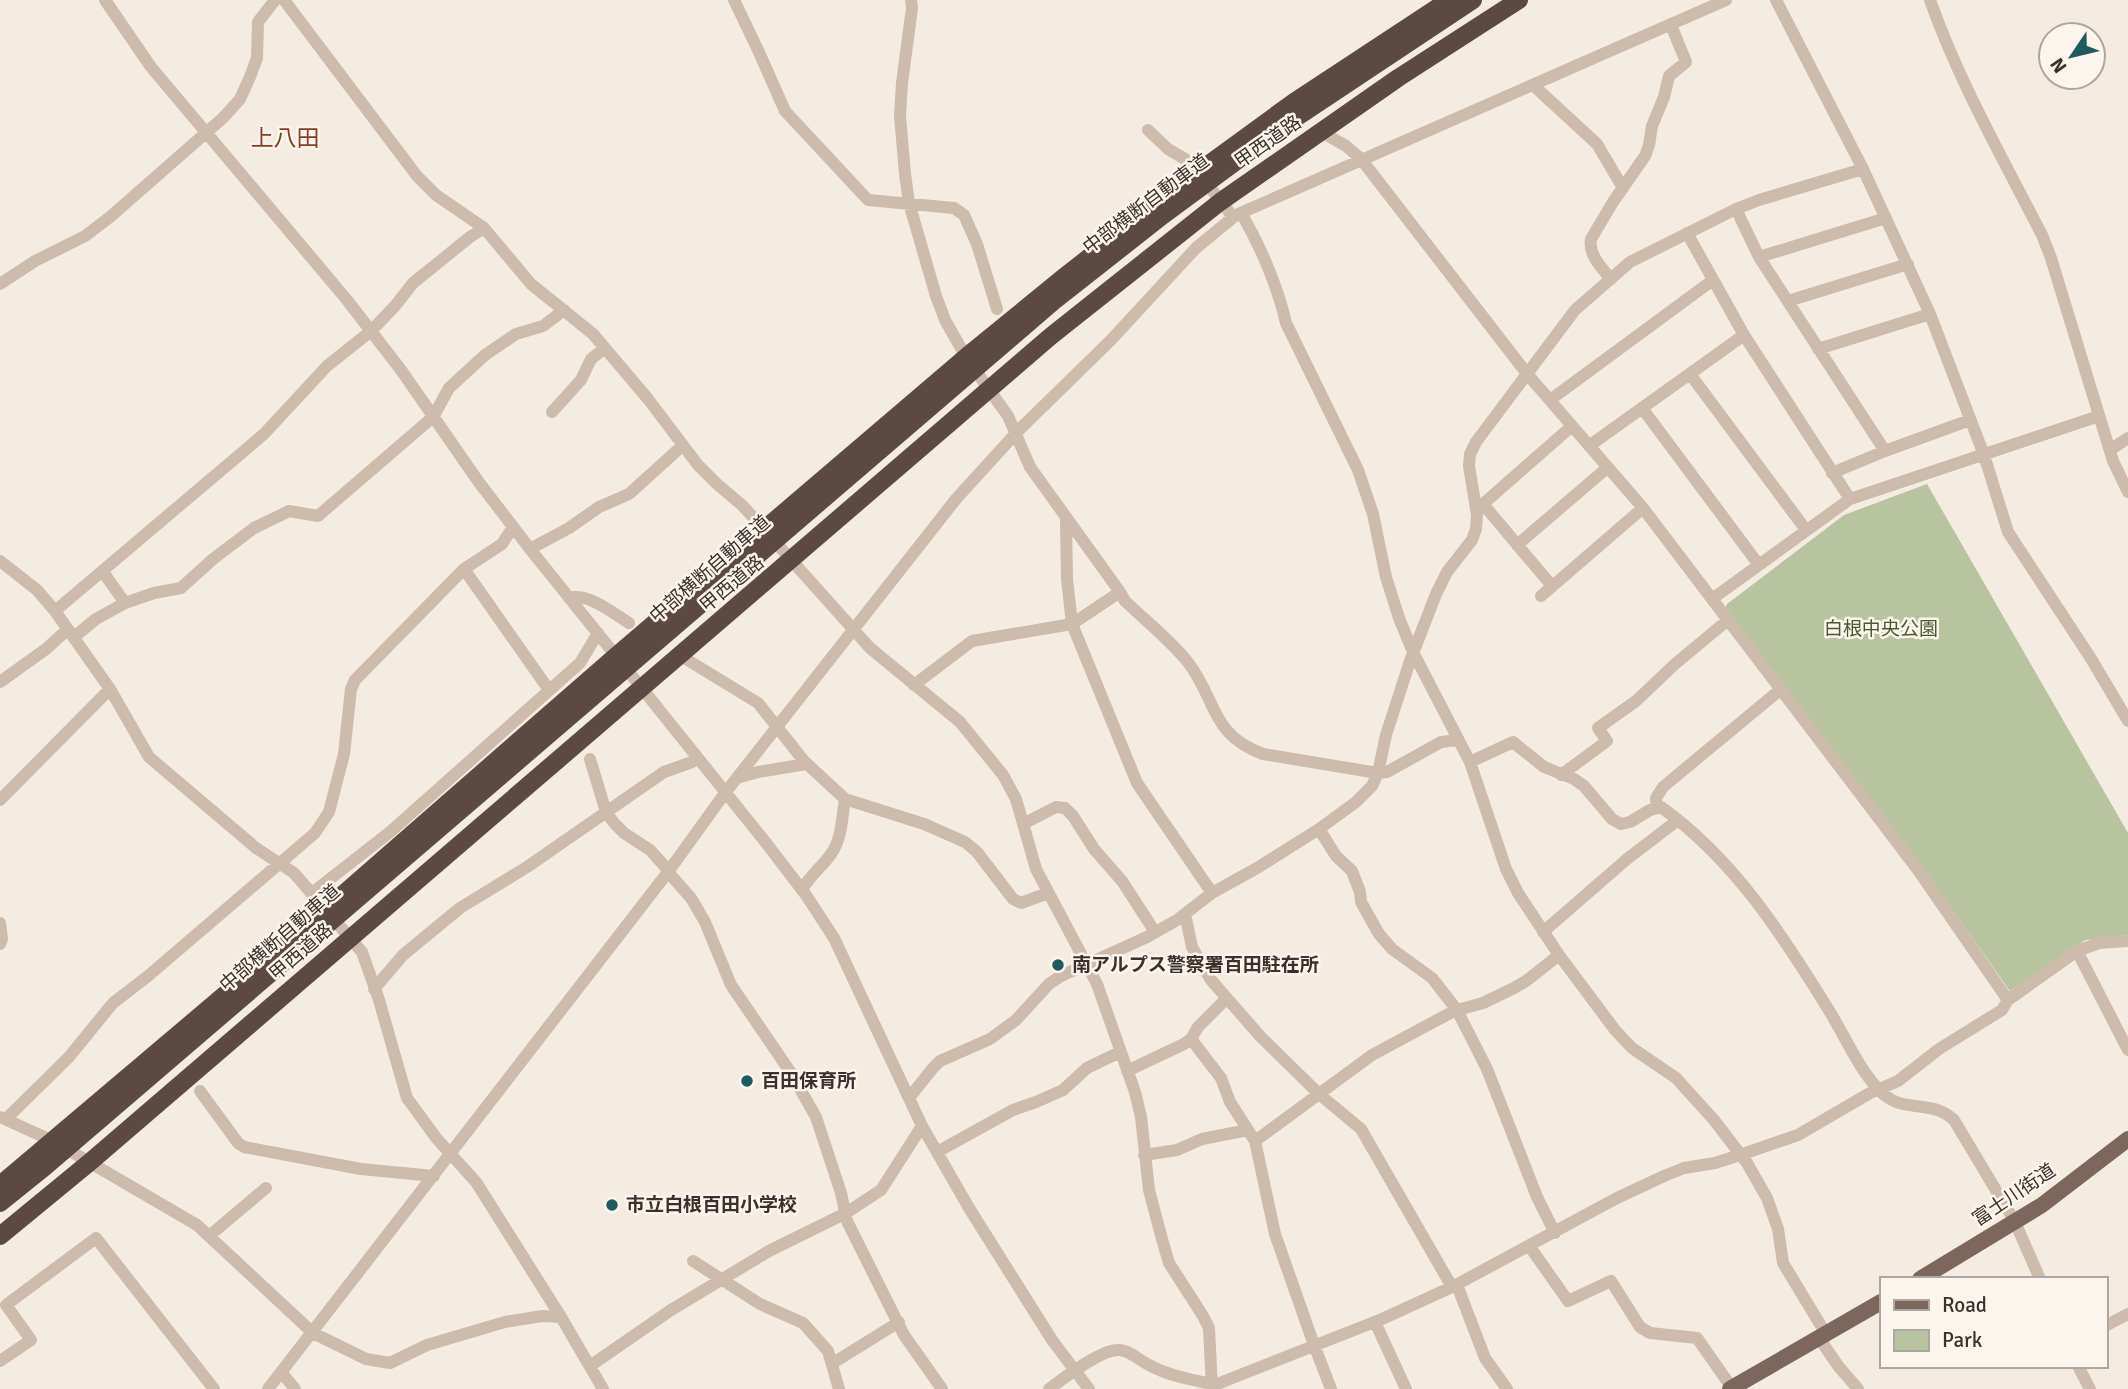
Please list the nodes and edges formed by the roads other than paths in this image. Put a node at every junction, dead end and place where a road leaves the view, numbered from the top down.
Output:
1 (105, 0) edge
2 (275, 0) edge
3 (284, 0) edge
4 (734, 0) edge
5 (912, 0) edge
6 (1449, 0) edge
7 (1459, 0) edge
8 (1473, 0) edge
9 (1519, 0) edge
10 (1726, 0) edge
11 (1776, 0) edge
12 (1930, 0) edge
13 (1671, 25) junction
14 (1533, 85) junction
15 (1148, 131) dead end
16 (1320, 131) junction
17 (205, 134) junction
18 (1361, 159) junction
19 (1863, 169) junction
20 (1199, 172) junction
21 (1623, 188) junction
22 (1220, 202) junction
23 (909, 203) junction
24 (1737, 209) junction
25 (1237, 215) junction
26 (1886, 218) junction
27 (484, 229) junction
28 (1687, 233) junction
29 (1759, 257) junction
30 (1908, 264) junction
31 (1611, 279) junction
32 (1713, 280) junction
33 (0, 284) edge
34 (1788, 301) junction
35 (998, 309) dead end
36 (564, 310) junction
37 (1930, 314) junction
38 (370, 331) junction
39 (1744, 335) junction
40 (604, 348) junction
41 (1818, 349) junction
42 (966, 358) junction
43 (1690, 373) junction
44 (1528, 375) junction
45 (988, 388) junction
46 (1550, 400) junction
47 (1642, 408) junction
48 (552, 412) dead end
49 (2099, 416) junction
50 (433, 417) junction
51 (1970, 420) junction
52 (1572, 426) junction
53 (1016, 433) junction
54 (2128, 438) edge
55 (682, 446) junction
56 (1589, 446) junction
57 (2110, 450) junction
58 (1885, 451) junction
59 (1984, 455) junction
60 (1607, 468) junction
61 (1832, 474) junction
62 (2128, 492) edge
63 (1850, 499) junction
64 (1479, 504) junction
65 (1643, 508) junction
66 (1066, 517) junction
67 (513, 527) junction
68 (764, 530) junction
69 (1806, 530) junction
70 (1517, 545) junction
71 (530, 549) junction
72 (792, 560) junction
73 (0, 561) edge
74 (1759, 565) junction
75 (464, 569) junction
76 (103, 572) junction
77 (1552, 586) junction
78 (1120, 593) junction
79 (1541, 596) dead end
80 (569, 598) junction
81 (1712, 599) junction
82 (125, 603) junction
83 (55, 611) junction
84 (1728, 620) junction
85 (629, 623) dead end
86 (1072, 624) junction
87 (853, 630) junction
88 (70, 633) junction
89 (598, 633) junction
90 (1413, 652) junction
91 (616, 656) junction
92 (681, 656) junction
93 (0, 682) edge
94 (914, 685) junction
95 (642, 687) junction
96 (110, 689) junction
97 (1781, 689) junction
98 (549, 690) junction
99 (2128, 720) edge
100 (776, 728) junction
101 (1458, 740) junction
102 (698, 758) junction
103 (590, 759) dead end
104 (1470, 762) junction
105 (806, 764) junction
106 (1378, 773) junction
107 (1561, 775) junction
108 (737, 778) junction
109 (725, 793) junction
110 (845, 799) junction
111 (0, 800) edge
112 (1657, 808) junction
113 (606, 812) junction
114 (1678, 820) junction
115 (1023, 824) junction
116 (1319, 830) junction
117 (280, 863) junction
118 (668, 871) junction
119 (802, 890) junction
120 (312, 893) junction
121 (1048, 893) junction
122 (1212, 893) junction
123 (326, 910) junction
124 (1185, 914) junction
125 (0, 923) edge
126 (1155, 932) junction
127 (1543, 932) junction
128 (350, 937) junction
129 (2128, 941) edge
130 (0, 944) edge
131 (2077, 951) junction
132 (1559, 955) junction
133 (1087, 964) junction
134 (374, 989) junction
135 (1226, 999) junction
136 (2008, 1000) junction
137 (1457, 1010) junction
138 (1191, 1039) junction
139 (2128, 1050) edge
140 (1120, 1052) junction
141 (1127, 1071) junction
142 (1878, 1089) junction
143 (200, 1091) dead end
144 (1319, 1094) junction
145 (909, 1098) junction
146 (3, 1118) edge
147 (922, 1126) junction
148 (1251, 1136) junction
149 (2128, 1139) edge
150 (53, 1141) junction
151 (937, 1152) junction
152 (450, 1155) junction
153 (1144, 1155) junction
154 (1740, 1155) junction
155 (90, 1162) junction
156 (434, 1176) junction
157 (0, 1185) edge
158 (266, 1188) dead end
159 (0, 1194) edge
160 (0, 1203) edge
161 (846, 1213) junction
162 (2015, 1222) junction
163 (1555, 1233) junction
164 (0, 1236) edge
165 (209, 1236) junction
166 (1530, 1247) junction
167 (693, 1261) dead end
168 (1923, 1277) edge
169 (2039, 1277) edge
170 (724, 1280) junction
171 (1454, 1286) junction
172 (1880, 1303) edge
173 (2128, 1314) edge
174 (561, 1317) junction
175 (899, 1322) junction
176 (1375, 1322) junction
177 (2107, 1325) edge
178 (313, 1333) junction
179 (1822, 1336) junction
180 (1314, 1345) junction
181 (0, 1361) edge
182 (833, 1363) junction
183 (590, 1366) junction
184 (2079, 1368) edge
185 (1076, 1371) junction
186 (282, 1373) junction
187 (1212, 1386) edge
188 (1731, 1388) edge
189 (214, 1389) edge
190 (268, 1389) edge
191 (295, 1389) edge
192 (603, 1389) edge
193 (839, 1389) edge
194 (942, 1389) edge
195 (1049, 1389) edge
196 (1089, 1389) edge
197 (1331, 1389) edge
198 (1406, 1389) edge
199 (1507, 1389) edge
200 (1858, 1389) edge
201 (2090, 1389) edge

1 - 17 street
2 - 17 street
3 - 27 street
4 - 23 street
5 - 23 street
6 - 20 highway, 甲西道路
7 - 159 highway, 中部横断自動車道
8 - 160 highway, 中部横断自動車道, bridge
9 - 16 highway, 甲西道路
10 - 13 street
11 - 19 street
12 - 49 street
13 - 14 street
13 - 21 street
14 - 18 street
14 - 21 street
15 - 20 street
16 - 18 street
16 - 22 highway, 甲西道路
17 - 33 street
17 - 38 street
18 - 25 street
18 - 44 street
19 - 24 street
19 - 26 street
20 - 22 street
20 - 42 highway, 甲西道路
21 - 31 street
22 - 25 street
22 - 45 highway, 甲西道路
23 - 35 street
23 - 42 street
24 - 28 street
24 - 29 street
25 - 53 street
25 - 90 street
26 - 29 street
26 - 30 street
27 - 36 street
27 - 38 street
28 - 31 street
28 - 32 street
29 - 34 street
30 - 34 street
30 - 37 street
31 - 44 street
32 - 39 street
32 - 46 street
34 - 41 street
36 - 40 street
36 - 50 street
37 - 41 street
37 - 51 street
38 - 50 street
38 - 76 street
39 - 43 street
39 - 61 street
40 - 48 street
40 - 55 street
41 - 58 street
42 - 45 street
42 - 68 highway, 甲西道路
43 - 47 street
43 - 69 street
44 - 46 street
44 - 64 street
45 - 53 street
45 - 72 highway, 甲西道路
46 - 52 street
47 - 56 street
47 - 74 street
49 - 57 street
49 - 59 street
50 - 67 street
50 - 82 street
51 - 58 street
51 - 59 street
52 - 56 street
52 - 64 street
53 - 66 street
53 - 87 street
54 - 57 street
55 - 68 street
55 - 71 street
56 - 60 street
57 - 62 street
58 - 61 street
59 - 63 street
59 - 99 street
60 - 65 street
60 - 70 street
61 - 63 street
63 - 69 street
64 - 70 street
64 - 90 street
65 - 77 street
65 - 81 street
66 - 78 street
66 - 86 street
67 - 71 street
67 - 75 street
68 - 72 street
68 - 91 highway, 甲西道路
69 - 74 street
70 - 77 street
71 - 80 street
72 - 87 street
72 - 92 highway, 甲西道路
73 - 83 street
74 - 81 street
75 - 98 street
75 - 117 street
76 - 82 street
76 - 83 street
77 - 79 street
78 - 86 street
78 - 106 street
80 - 85 street
80 - 89 street
81 - 84 street
82 - 88 street
83 - 88 street
84 - 97 street
84 - 107 street
86 - 94 street
86 - 122 street
87 - 94 street
87 - 100 street
88 - 93 street
88 - 96 street
89 - 91 street
89 - 98 street
90 - 101 street
90 - 106 street
91 - 95 street
91 - 123 highway, 甲西道路
92 - 95 highway, 甲西道路
92 - 100 street
94 - 115 street
95 - 102 street
95 - 128 highway, 甲西道路
96 - 111 street
96 - 117 street
97 - 112 street
97 - 136 street
98 - 120 street
100 - 105 street
100 - 108 street
101 - 104 street
101 - 106 street
102 - 109 street
102 - 113 street
103 - 113 street
104 - 107 street
104 - 127 street
105 - 108 street
105 - 110 street
106 - 116 street
107 - 112 street
108 - 109 street
109 - 118 street
109 - 119 street
110 - 119 street
110 - 121 street
112 - 114 street
113 - 118 street
113 - 134 street
114 - 127 street
114 - 142 street
115 - 121 street
115 - 126 street
116 - 122 street
116 - 137 street
117 - 120 street
117 - 146 street
118 - 152 street
118 - 161 street
119 - 145 street
120 - 123 street
121 - 133 street
122 - 124 street
123 - 128 street
123 - 150 highway, 甲西道路
124 - 126 street
124 - 135 street
125 - 130 street
126 - 133 street
127 - 132 street
128 - 134 street
128 - 155 highway, 甲西道路
129 - 131 street
131 - 136 street
131 - 139 street
132 - 137 street
132 - 154 street
133 - 140 street
133 - 145 street
134 - 152 street
135 - 138 street
135 - 144 street
136 - 142 street
137 - 144 street
137 - 163 street
138 - 141 street
138 - 148 street
140 - 141 street
140 - 151 street
141 - 153 street
142 - 154 street
142 - 162 street
143 - 156 street
144 - 148 street
144 - 171 street
145 - 147 street
146 - 150 street
147 - 151 street
147 - 161 street
148 - 153 street
148 - 180 street
149 - 162 main road, 富士川街道
150 - 155 street
150 - 157 highway, 甲西道路
151 - 185 street
152 - 156 street
152 - 174 street
153 - 187 street
154 - 163 street
154 - 179 street
155 - 164 highway, 甲西道路
155 - 165 street
156 - 178 street
158 - 165 street
161 - 170 street
161 - 175 street
162 - 168 main road, 富士川街道
162 - 169 street
163 - 166 street
165 - 178 street
166 - 171 street
166 - 188 street
167 - 170 street
170 - 182 street
170 - 183 street
171 - 176 street
171 - 199 street
172 - 179 main road
173 - 177 street
174 - 178 street
174 - 183 street
175 - 182 street
175 - 194 street
176 - 180 street
176 - 198 street
178 - 186 street
179 - 188 main road
179 - 200 street
180 - 187 street
180 - 197 street
181 - 189 street
182 - 193 street
183 - 192 street
184 - 201 street
185 - 187 street
185 - 195 street
185 - 196 street
186 - 190 street
186 - 191 street

